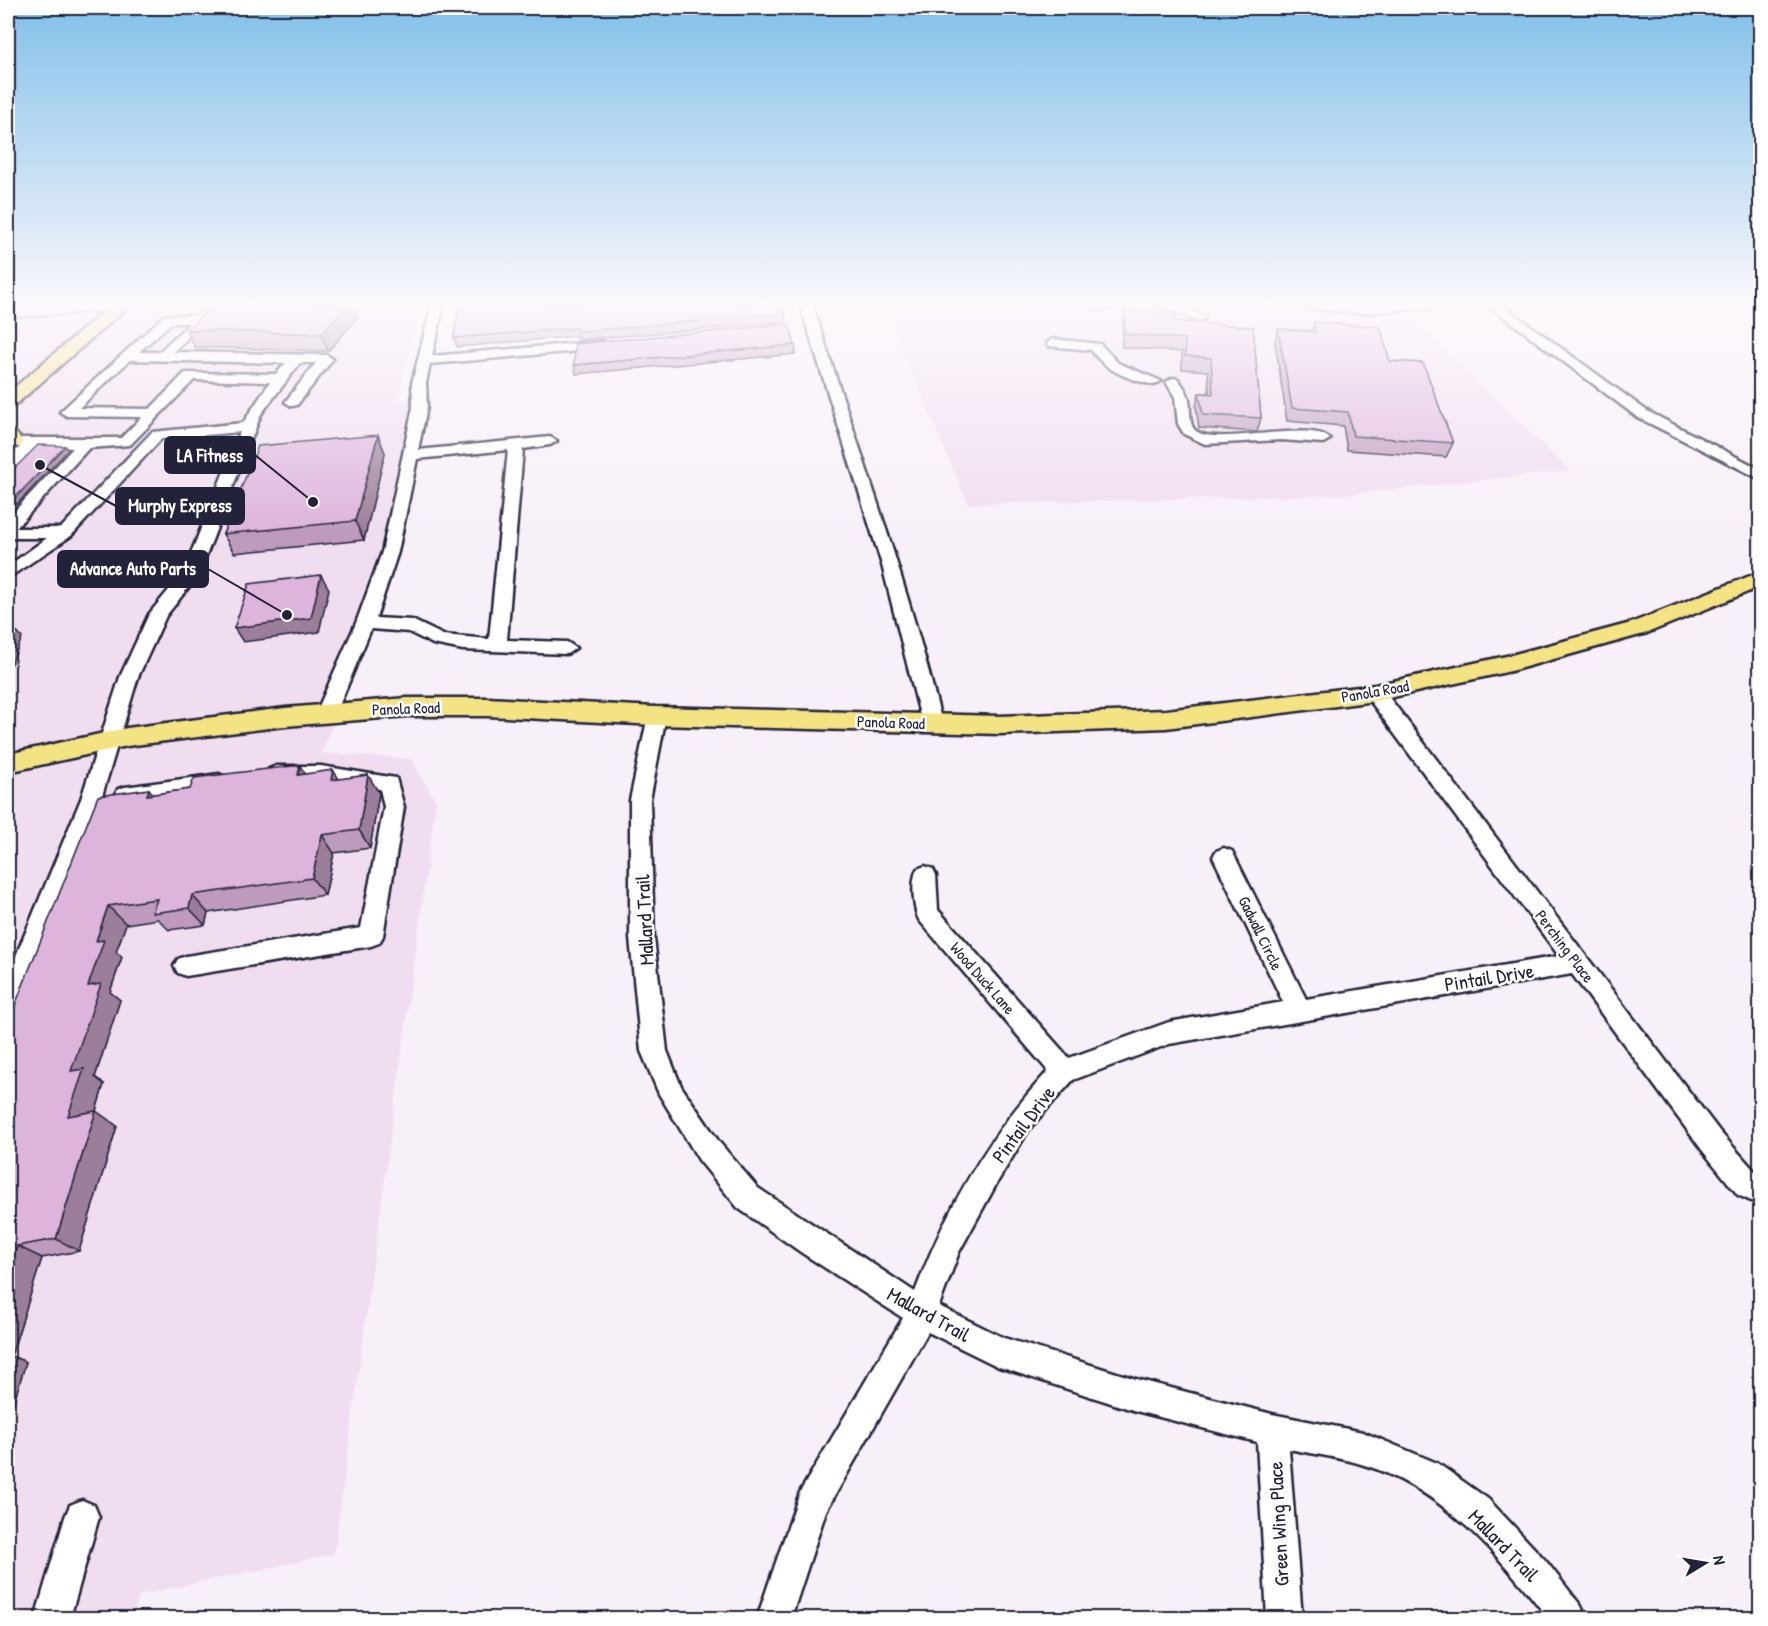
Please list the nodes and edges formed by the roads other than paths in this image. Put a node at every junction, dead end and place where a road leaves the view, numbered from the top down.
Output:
1 (36, 380) edge
2 (102, 380) edge
3 (186, 380) edge
4 (278, 380) edge
5 (309, 380) edge
6 (420, 380) edge
7 (826, 380) edge
8 (1149, 380) edge
9 (1596, 380) edge
10 (1154, 381) dead end
11 (1173, 382) dead end
12 (292, 402) dead end
13 (10, 403) edge
14 (152, 413) junction
15 (249, 427) junction
16 (1323, 439) dead end
17 (15, 441) edge
18 (550, 441) dead end
19 (125, 442) junction
20 (151, 442) junction
21 (86, 444) junction
22 (516, 445) junction
23 (410, 455) junction
24 (8, 466) edge
25 (1761, 475) edge
26 (11, 521) edge
27 (65, 532) junction
28 (8, 533) edge
29 (10, 564) edge
30 (1761, 579) edge
31 (365, 623) junction
32 (497, 646) junction
33 (567, 648) dead end
34 (1375, 693) junction
35 (326, 713) junction
36 (656, 716) junction
37 (932, 723) junction
38 (110, 740) junction
39 (8, 763) edge
40 (261, 776) edge
41 (238, 779) edge
42 (91, 799) junction
43 (1224, 857) dead end
44 (925, 875) dead end
45 (1577, 963) junction
46 (186, 966) dead end
47 (8, 1003) edge
48 (1299, 1009) junction
49 (1064, 1071) junction
50 (1761, 1191) edge
51 (922, 1313) junction
52 (1272, 1430) junction
53 (82, 1517) dead end
54 (52, 1618) edge
55 (774, 1618) edge
56 (1284, 1618) edge
57 (1569, 1618) edge

1 - 13 main road
2 - 14 street
3 - 14 street
4 - 15 street
5 - 12 street
6 - 23 street
7 - 37 street
8 - 10 street
9 - 25 street
11 - 16 street
14 - 19 street
15 - 20 street
15 - 38 street
17 - 21 street
17 - 24 street
18 - 22 street
19 - 20 street
19 - 21 street
20 - 27 street
21 - 26 street
22 - 23 street
22 - 32 street
23 - 31 street
27 - 28 street
27 - 29 street
30 - 34 main road, Panola Road
31 - 32 street
31 - 35 street
32 - 33 street
34 - 37 main road, Panola Road
34 - 45 street, Perching Place
35 - 36 main road, Panola Road
35 - 38 main road, Panola Road
36 - 37 main road, Panola Road
36 - 51 street, Mallard Trail
38 - 39 main road, Panola Road
38 - 42 street
40 - 46 street
41 - 42 street
42 - 47 street
43 - 48 street, Gadwall Circle
44 - 49 street, Wood Duck Lane
45 - 48 street, Pintail Drive
45 - 50 street, Perching Place
48 - 49 street, Pintail Drive
49 - 51 street, Pintail Drive
51 - 52 street, Mallard Trail
51 - 55 street, Pintail Drive
52 - 56 street, Green Wing Place
52 - 57 street, Mallard Trail
53 - 54 street

